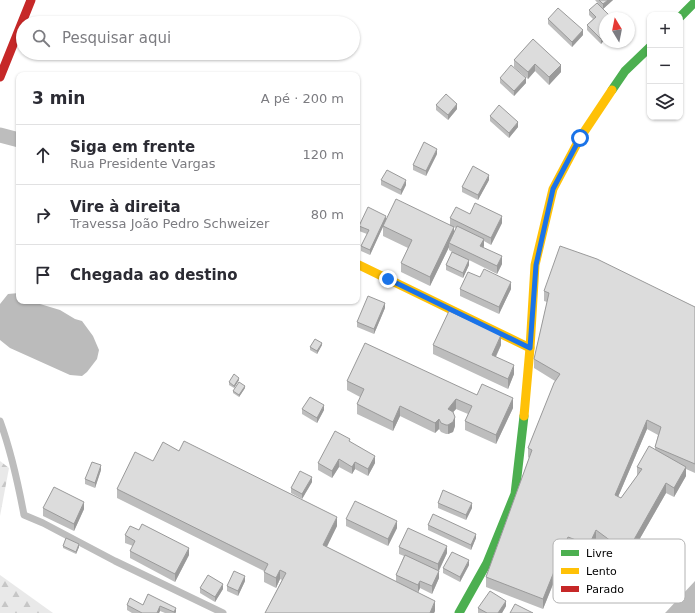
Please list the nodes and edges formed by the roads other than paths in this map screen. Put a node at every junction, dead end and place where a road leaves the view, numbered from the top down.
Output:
1 (32, 0) edge
2 (695, 2) edge
3 (683, 14) edge
4 (25, 16) edge
5 (16, 38) edge
6 (649, 48) edge
7 (0, 77) edge
8 (0, 135) edge
9 (16, 139) edge
10 (360, 265) edge
11 (530, 348) junction
12 (0, 421) edge
13 (223, 613) edge
14 (460, 613) edge

1 - 4 main road
2 - 3 main road
5 - 7 main road
6 - 11 main road
8 - 9 street
10 - 11 main road
11 - 14 main road
12 - 13 lane

